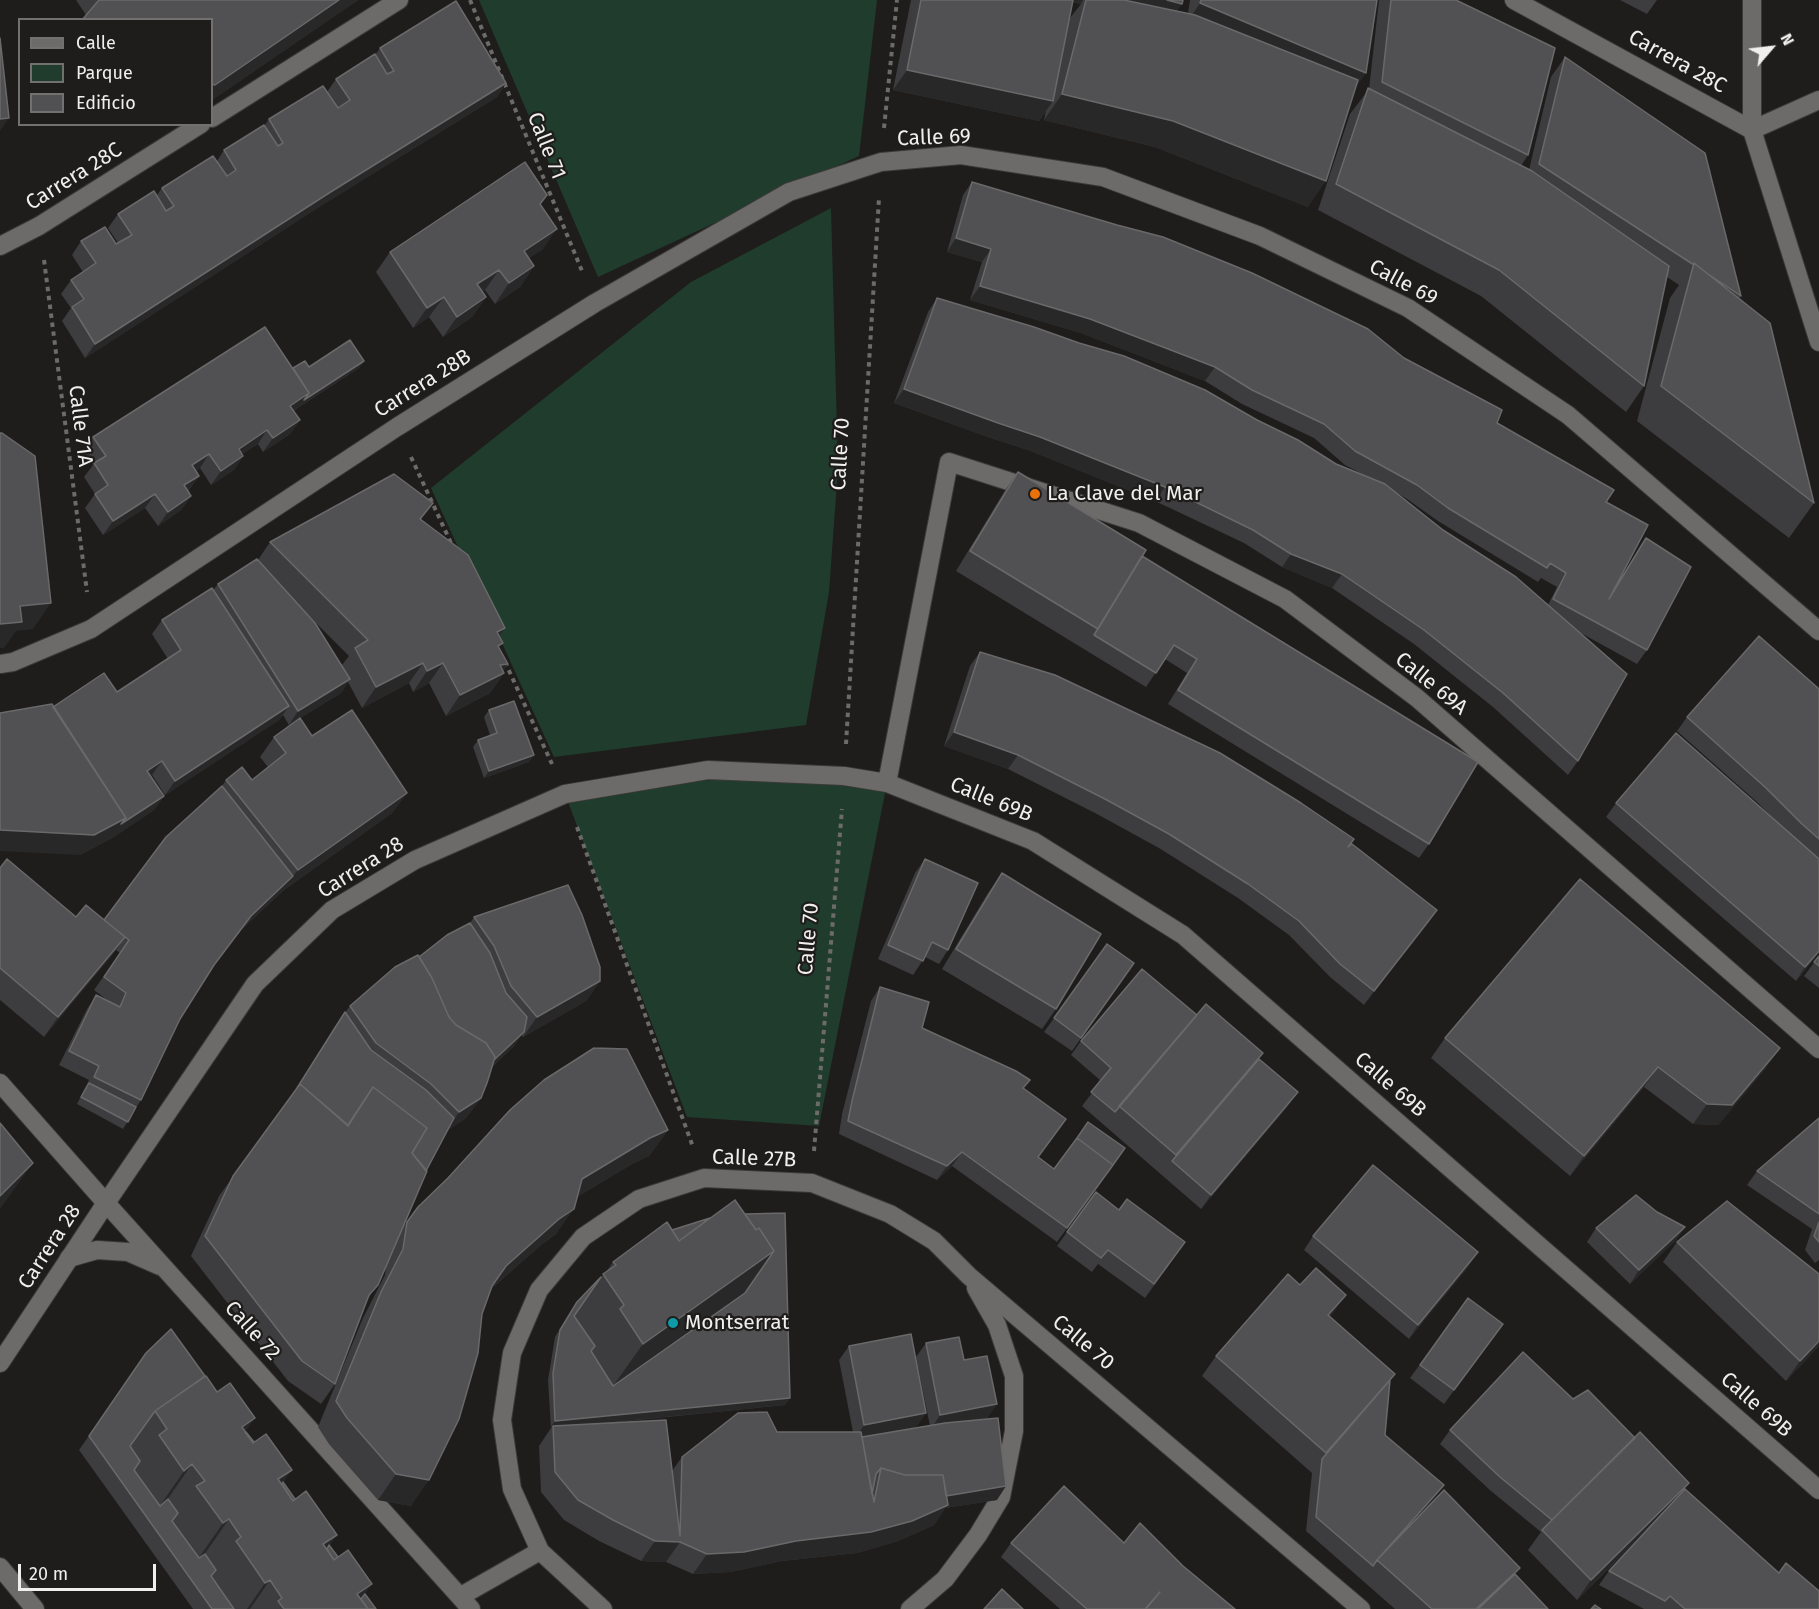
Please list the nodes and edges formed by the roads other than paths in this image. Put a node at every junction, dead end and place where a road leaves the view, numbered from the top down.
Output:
1 (399, 0) edge
2 (1514, 0) edge
3 (1752, 0) edge
4 (1819, 100) edge
5 (213, 117) edge
6 (198, 126) edge
7 (1752, 130) junction
8 (881, 162) joint
9 (0, 246) edge
10 (1819, 342) edge
11 (1819, 631) edge
12 (0, 664) edge
13 (887, 783) junction
14 (1819, 1049) edge
15 (0, 1083) edge
16 (812, 1183) joint
17 (106, 1203) junction
18 (69, 1258) junction
19 (164, 1267) junction
20 (969, 1276) junction
21 (0, 1363) edge
22 (1819, 1490) edge
23 (540, 1551) junction
24 (0, 1567) edge
25 (466, 1602) edge
26 (35, 1609) edge
27 (603, 1609) edge
28 (910, 1609) edge
29 (1361, 1609) edge

1 - 5 street
2 - 7 street, Carrera 28C
3 - 7 street
4 - 7 street
6 - 9 street, Carrera 28C
7 - 10 street
8 - 11 street, Calle 69
8 - 12 street, Carrera 28B
13 - 14 street, Calle 69A
13 - 17 street, Carrera 28
13 - 22 street, Calle 69B
15 - 17 street, Calle 72
16 - 20 street, Calle 70
16 - 23 street, Calle 27B
17 - 18 street, Carrera 28
17 - 19 street, Calle 72
18 - 19 street
18 - 21 street, Carrera 28
19 - 25 street, Calle 72
20 - 28 street
20 - 29 street, Calle 70
23 - 25 street
23 - 27 street
24 - 26 street

